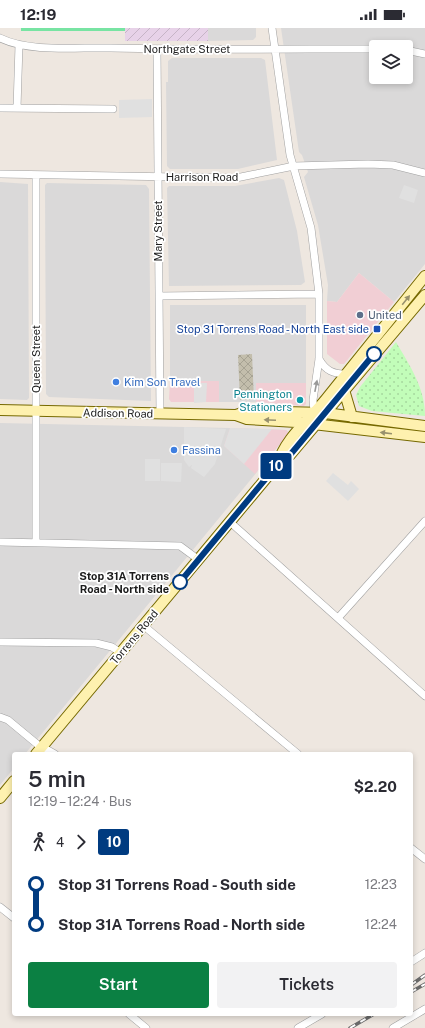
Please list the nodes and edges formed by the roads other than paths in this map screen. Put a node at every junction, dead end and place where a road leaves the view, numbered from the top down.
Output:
1 (272, 28) edge
2 (0, 38) edge
3 (19, 45) junction
4 (157, 49) junction
5 (369, 49) edge
6 (277, 50) junction
7 (413, 51) edge
8 (425, 54) edge
9 (0, 108) edge
10 (17, 108) junction
11 (113, 109) dead end
12 (294, 166) junction
13 (425, 172) edge
14 (0, 174) edge
15 (36, 175) junction
16 (158, 177) junction
17 (425, 276) edge
18 (319, 294) junction
19 (425, 295) edge
20 (159, 296) junction
21 (319, 359) junction
22 (347, 374) junction
23 (344, 390) junction
24 (0, 410) edge
25 (36, 411) junction
26 (314, 412) junction
27 (325, 413) junction
28 (160, 414) junction
29 (236, 415) junction
30 (352, 417) junction
31 (305, 423) junction
32 (315, 425) junction
33 (425, 426) edge
34 (425, 437) edge
35 (278, 464) junction
36 (425, 521) edge
37 (230, 522) junction
38 (0, 542) edge
39 (36, 543) junction
40 (198, 560) junction
41 (338, 618) junction
42 (144, 626) junction
43 (0, 642) edge
44 (121, 653) junction
45 (425, 696) edge
46 (0, 717) edge
47 (39, 750) edge
48 (296, 752) edge
49 (12, 783) edge
50 (0, 798) edge
51 (413, 850) edge
52 (425, 859) edge
53 (0, 907) edge
54 (12, 916) edge
55 (425, 953) edge
56 (413, 961) edge
57 (425, 1009) edge
58 (131, 1016) edge
59 (319, 1016) edge
60 (413, 1016) edge
61 (413, 1016) edge
62 (146, 1028) edge
63 (298, 1028) edge
64 (392, 1028) edge

1 - 6 street
2 - 3 street, Northgate Street
3 - 4 street, Northgate Street
3 - 10 street
4 - 6 street, Northgate Street
4 - 16 street, Mary Street
5 - 6 street, Northgate Street
6 - 12 street
7 - 8 street
9 - 10 street
10 - 11 street
12 - 13 street, Harrison Road
12 - 16 street, Harrison Road
12 - 18 street
14 - 15 street, Harrison Road
15 - 16 street, Harrison Road
15 - 25 street, Queen Street
16 - 20 street, Mary Street
22 -> 17 main road, Torrens Road
18 - 20 street
18 - 21 street
19 - 23 main road, Torrens Road
20 - 28 street, Mary Street
21 - 22 street
26 -> 21 street
22 - 26 main road, Torrens Road
23 - 27 main road, Torrens Road
23 - 30 main road
24 - 25 main road, Addison Road
25 - 28 main road, Addison Road
25 - 39 street, Queen Street
26 - 27 main road, Addison Road
26 - 29 main road, Addison Road
26 - 31 main road, Torrens Road
27 - 30 main road, Addison Road
27 - 32 main road, Torrens Road
28 - 29 main road, Addison Road
31 -> 29 main road, Addison Road
30 - 33 main road, Addison Road
31 - 32 main road, Addison Road
31 - 35 main road, Torrens Road
34 -> 32 main road, Addison Road
32 - 35 main road, Torrens Road
35 - 37 main road, Torrens Road
36 - 41 street
37 - 40 main road, Torrens Road
37 - 41 street
38 - 39 street
39 - 40 street
40 - 42 main road, Torrens Road
41 - 45 street
42 - 44 main road, Torrens Road
42 - 48 street
43 - 44 street
44 - 47 main road, Torrens Road
46 - 47 street
49 - 50 main road
51 - 52 street
53 - 54 street
55 - 56 street
57 - 61 street
58 - 62 street
59 - 63 street
60 - 64 street

